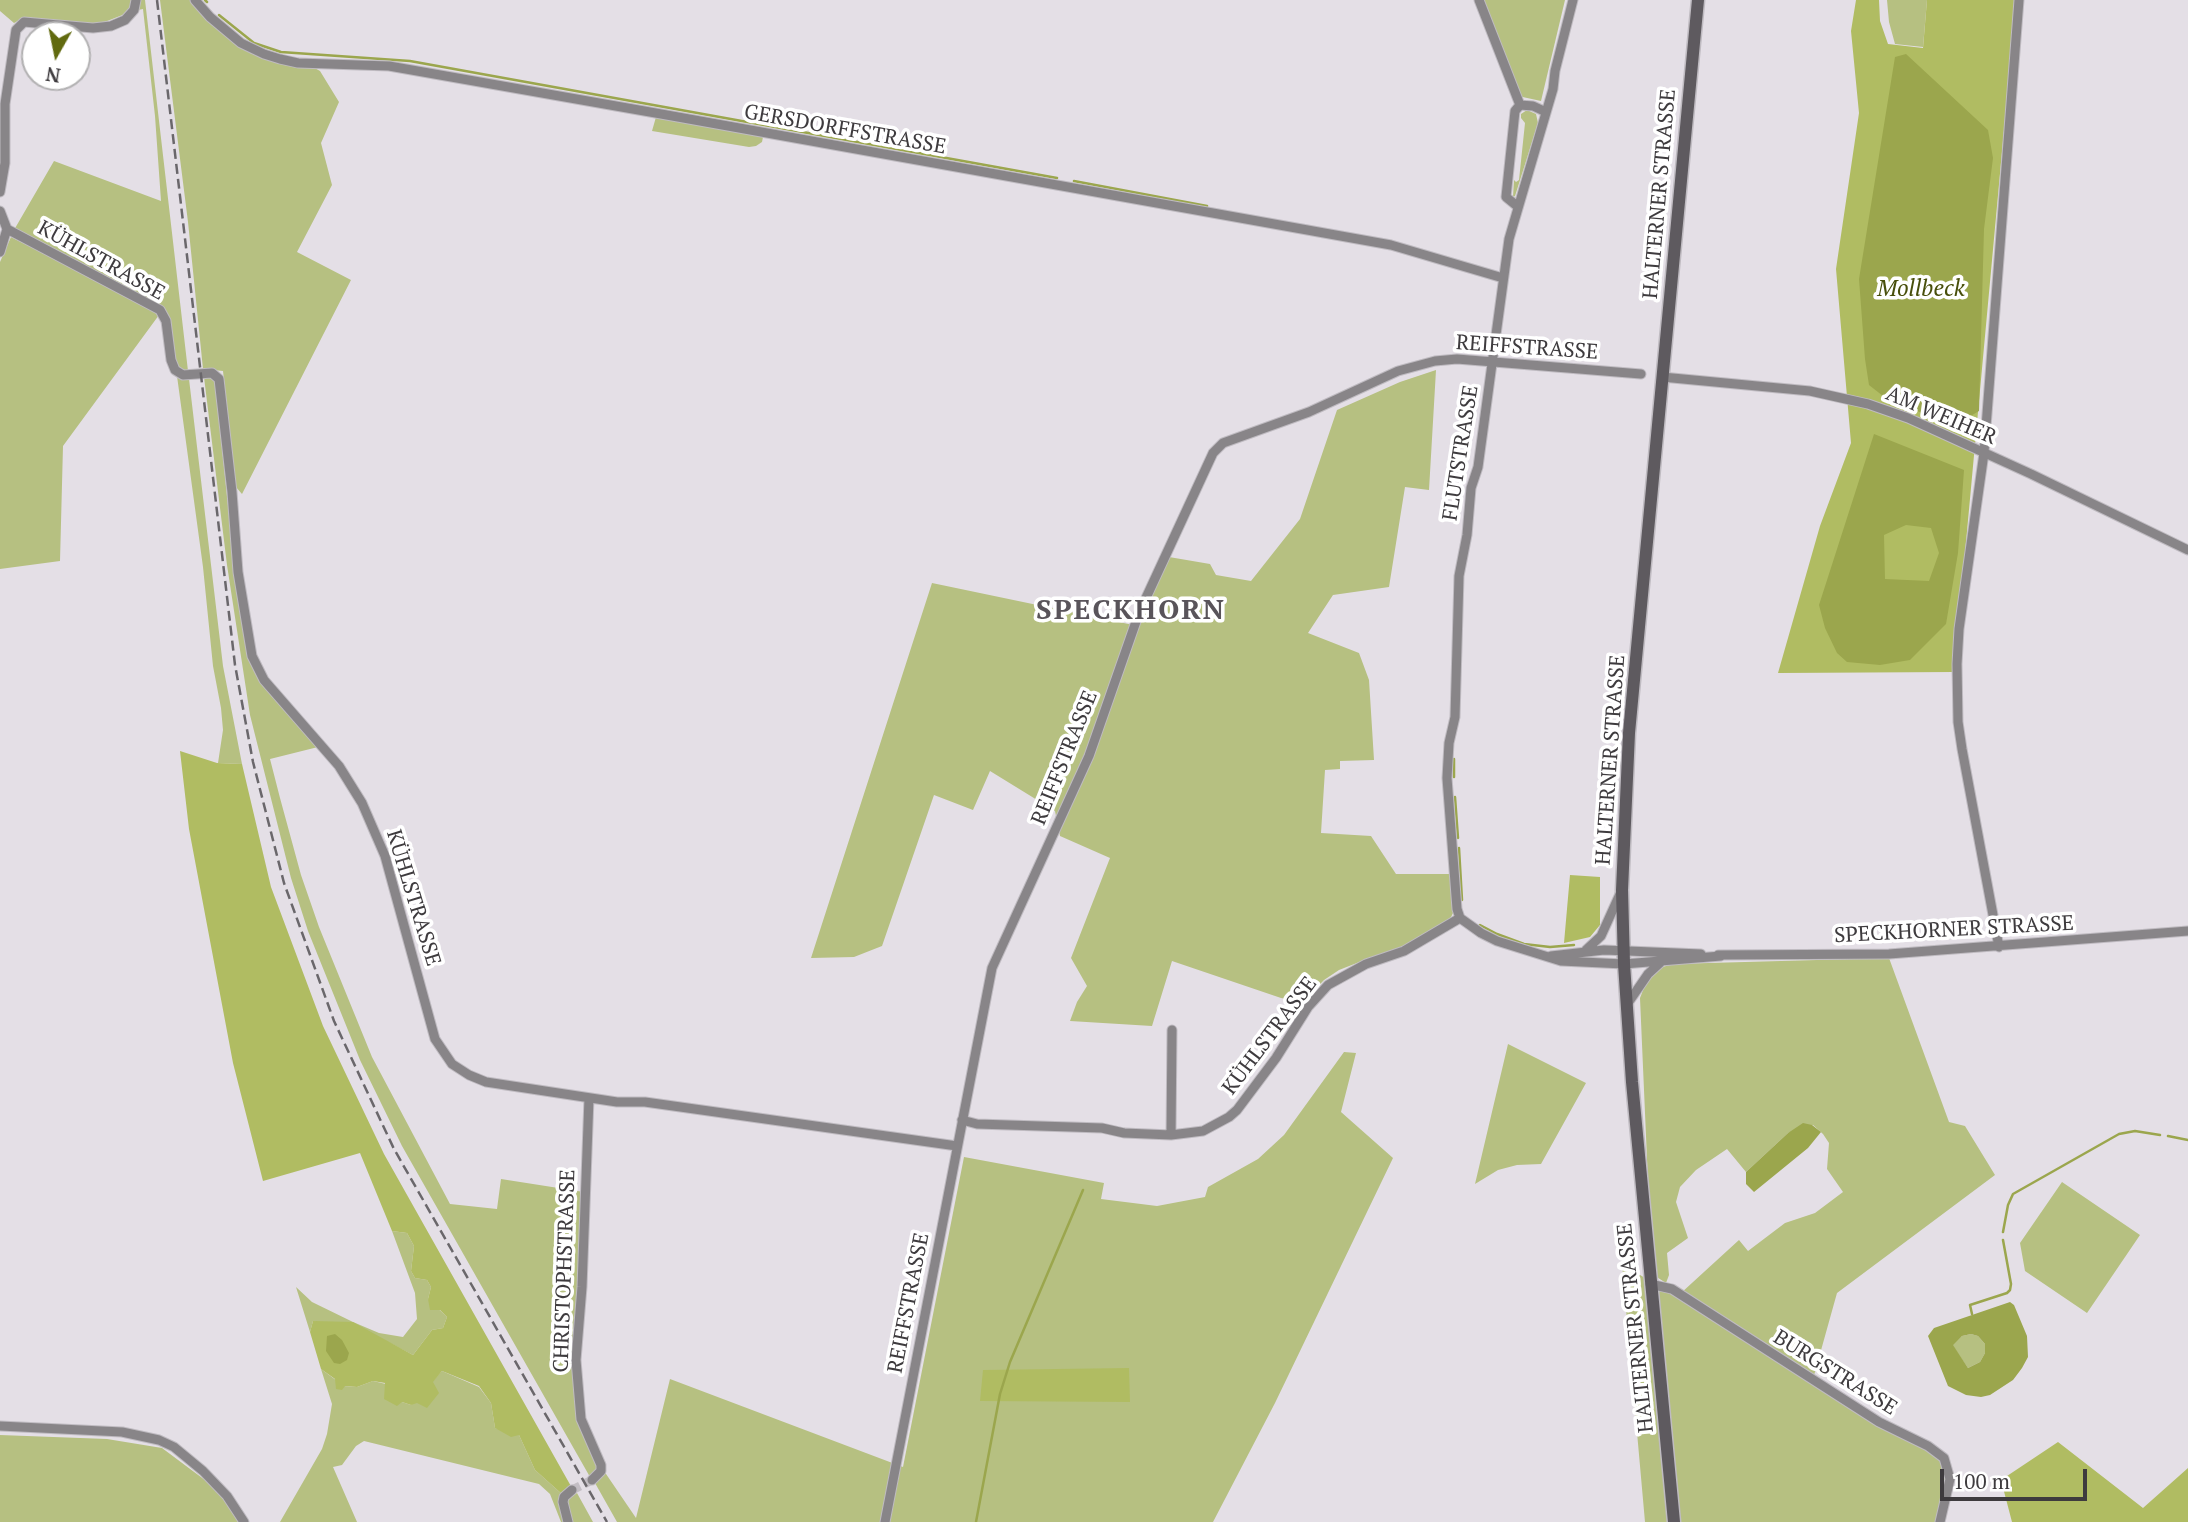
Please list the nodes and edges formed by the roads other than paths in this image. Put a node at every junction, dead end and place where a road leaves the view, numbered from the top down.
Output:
1 (136, 0) edge
2 (195, 0) edge
3 (1479, 0) edge
4 (1573, 0) edge
5 (1698, 0) edge
6 (2020, 0) edge
7 (1520, 105) junction
8 (1546, 112) junction
9 (0, 192) edge
10 (1517, 206) junction
11 (0, 211) edge
12 (7, 229) junction
13 (0, 252) edge
14 (1503, 278) junction
15 (1492, 362) junction
16 (1641, 374) dead end
17 (1668, 378) junction
18 (1984, 453) junction
19 (2188, 550) edge
20 (1622, 890) junction
21 (1460, 918) junction
22 (2188, 931) edge
23 (1999, 947) junction
24 (1624, 950) junction
25 (1586, 951) junction
26 (1546, 956) junction
27 (1721, 956) junction
28 (1660, 962) junction
29 (1624, 964) junction
30 (1627, 1005) junction
31 (1172, 1030) dead end
32 (589, 1098) junction
33 (962, 1121) junction
34 (1171, 1135) junction
35 (957, 1146) junction
36 (1650, 1283) junction
37 (0, 1426) edge
38 (592, 1480) dead end
39 (572, 1490) dead end
40 (244, 1522) edge
41 (568, 1522) edge
42 (885, 1522) edge
43 (1674, 1522) edge
44 (1940, 1522) edge

1 - 9 street
2 - 14 street, GERSDORFFSTRASSE
3 - 7 street
4 - 8 street, FLUTSTRASSE
5 - 17 main road, HALTERNER STRASSE
6 - 18 street
7 - 8 street
7 - 10 street
8 - 10 street, FLUTSTRASSE
10 - 14 street, FLUTSTRASSE
11 - 12 street
12 - 13 street
12 - 32 street, KÜHLSTRASSE
14 - 15 street, FLUTSTRASSE
15 - 16 street, REIFFSTRASSE
15 - 21 street, FLUTSTRASSE
15 - 33 street, REIFFSTRASSE
17 - 18 street, AM WEIHER
17 - 20 main road, HALTERNER STRASSE
18 - 19 street, AM WEIHER
18 - 23 street
20 - 24 main road, HALTERNER STRASSE
20 - 25 street
21 - 26 street
21 - 34 street, KÜHLSTRASSE
22 - 23 street, SPECKHORNER STRASSE
23 - 27 street, SPECKHORNER STRASSE
24 - 25 street
24 - 27 street, SPECKHORNER STRASSE
24 - 29 main road, HALTERNER STRASSE
25 - 26 street
26 - 29 street
27 - 28 street, SPECKHORNER STRASSE
28 - 29 street, SPECKHORNER STRASSE
28 - 30 street
29 - 30 main road, HALTERNER STRASSE
30 - 36 main road, HALTERNER STRASSE
31 - 34 street
32 - 35 street, KÜHLSTRASSE
32 - 38 street, CHRISTOPHSTRASSE
33 - 34 street, KÜHLSTRASSE
33 - 35 street, REIFFSTRASSE
35 - 42 street, REIFFSTRASSE
36 - 43 main road, HALTERNER STRASSE
36 - 44 street, BURGSTRASSE
37 - 40 street
39 - 41 street

